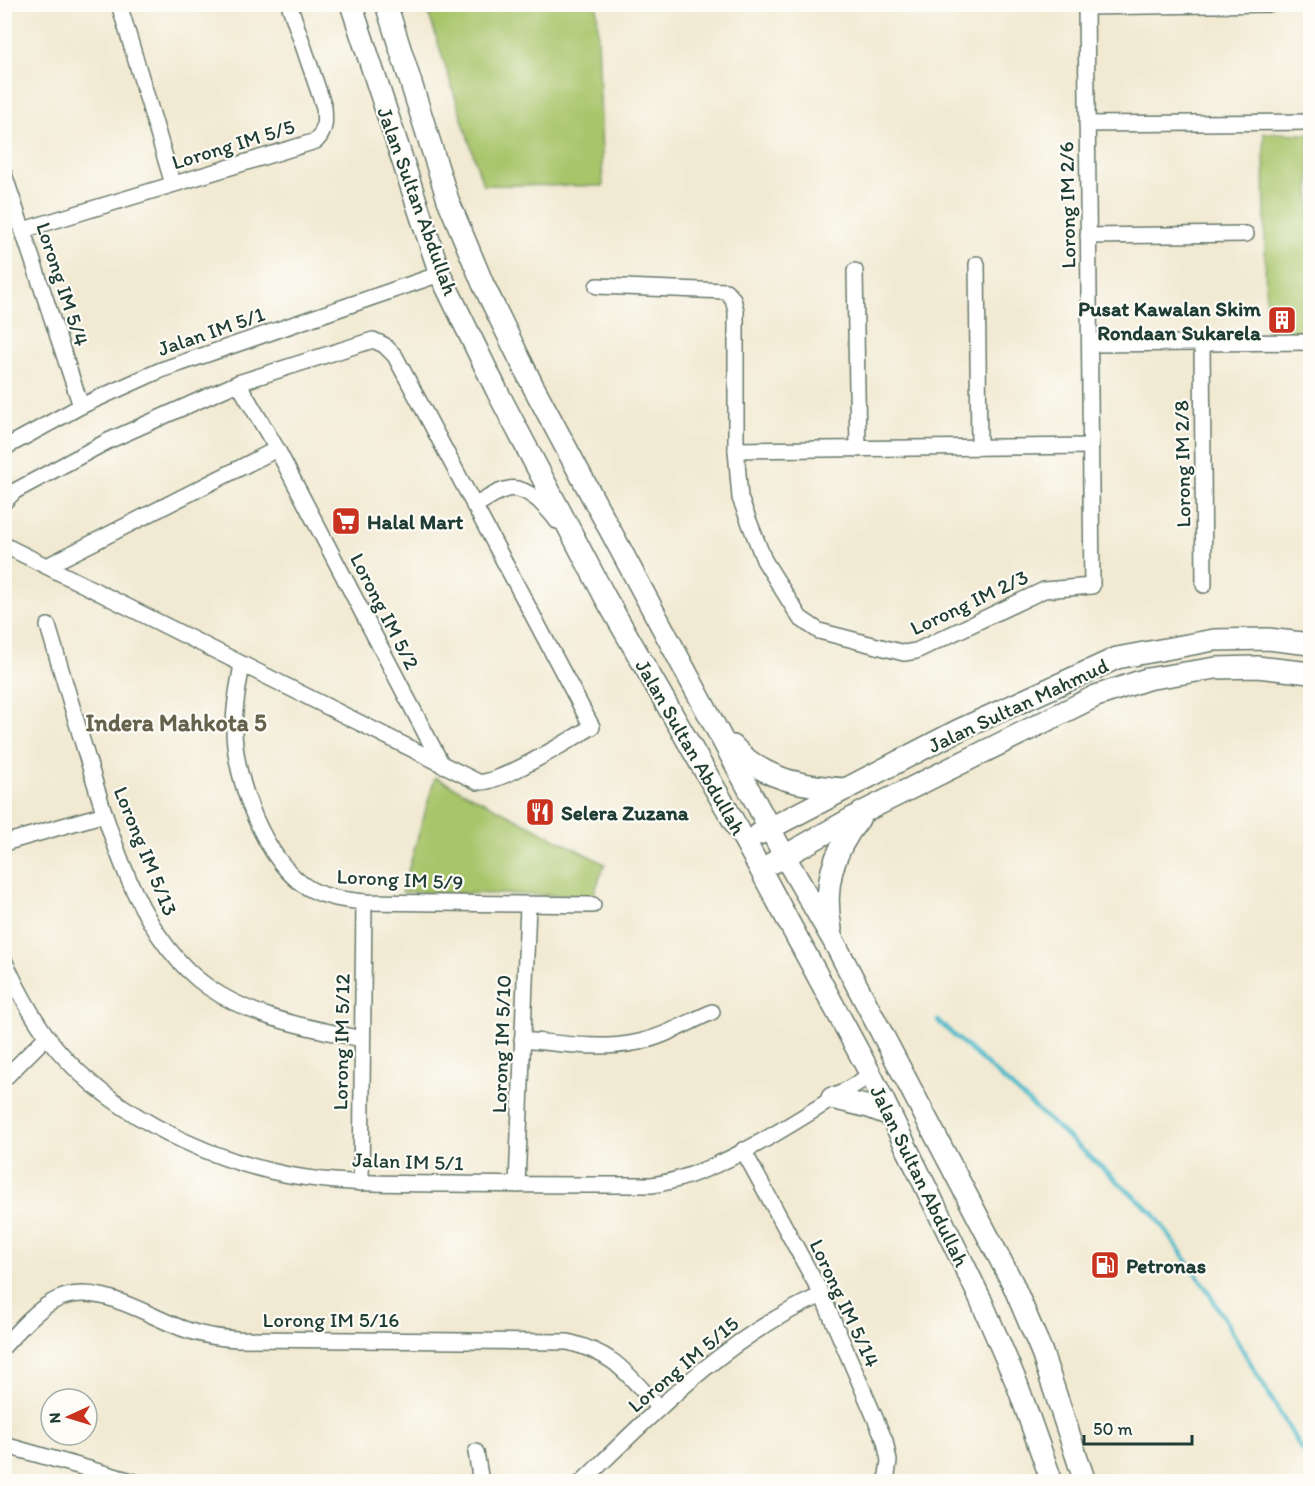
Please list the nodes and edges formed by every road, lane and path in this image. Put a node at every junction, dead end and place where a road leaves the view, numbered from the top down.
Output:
1 (119, 4) edge
2 (289, 4) edge
3 (351, 4) edge
4 (386, 4) edge
5 (1272, 4) edge
6 (1086, 5) edge
7 (1203, 5) edge
8 (1311, 122) edge
9 (1087, 124) junction
10 (4, 174) edge
11 (173, 184) junction
12 (23, 230) junction
13 (1246, 234) dead end
14 (1088, 236) junction
15 (977, 264) dead end
16 (855, 271) dead end
17 (440, 274) junction
18 (597, 286) dead end
19 (1311, 342) edge
20 (1202, 343) junction
21 (1090, 344) junction
22 (238, 383) junction
23 (81, 406) junction
24 (1091, 446) junction
25 (979, 447) junction
26 (4, 448) edge
27 (858, 448) junction
28 (277, 449) junction
29 (736, 450) junction
30 (4, 502) edge
31 (474, 506) junction
32 (4, 545) edge
33 (47, 566) junction
34 (1204, 585) dead end
35 (1092, 586) joint
36 (605, 597) junction
37 (48, 626) dead end
38 (1311, 644) edge
39 (242, 665) junction
40 (1311, 673) edge
41 (721, 733) junction
42 (442, 765) junction
43 (846, 789) junction
44 (865, 811) junction
45 (105, 814) junction
46 (770, 828) junction
47 (745, 841) junction
48 (4, 843) edge
49 (785, 856) junction
50 (760, 869) junction
51 (364, 902) junction
52 (528, 905) junction
53 (593, 905) dead end
54 (833, 940) junction
55 (4, 960) edge
56 (712, 1012) dead end
57 (47, 1036) junction
58 (362, 1039) junction
59 (522, 1040) junction
60 (871, 1075) junction
61 (4, 1079) edge
62 (832, 1098) junction
63 (890, 1115) junction
64 (743, 1150) junction
65 (361, 1182) junction
66 (517, 1185) junction
67 (822, 1295) junction
68 (4, 1346) edge
69 (658, 1408) junction
70 (4, 1445) edge
71 (476, 1452) dead end
72 (1051, 1480) edge
73 (135, 1482) edge
74 (481, 1482) edge
75 (582, 1482) edge
76 (886, 1482) edge
77 (1085, 1482) edge

1 - 11 street
2 - 11 street, Lorong IM 5/5
3 - 17 main road, Jalan Sultan Abdullah
4 - 41 main road, Jalan Sultan Abdullah
5 - 7 street
6 - 7 street
6 - 9 street, Lorong IM 2/6
8 - 9 street
9 - 14 street, Lorong IM 2/6
10 - 12 street, Lorong IM 5/4
11 - 12 street, Lorong IM 5/5
12 - 23 street, Lorong IM 5/4
13 - 14 street
14 - 21 street, Lorong IM 2/6
15 - 25 street
16 - 27 street
17 - 23 street, Jalan IM 5/1
17 - 36 main road, Jalan Sultan Abdullah
18 - 29 street, Lorong IM 2/3
19 - 20 street
20 - 21 street
20 - 34 street, Lorong IM 2/8
21 - 24 street, Lorong IM 2/6
22 - 28 street, Lorong IM 5/2
22 - 30 street
22 - 31 street
23 - 26 street, Jalan IM 5/1
24 - 25 street
24 - 35 street, Lorong IM 2/6
25 - 27 street
27 - 29 street
28 - 33 street
28 - 42 street, Lorong IM 5/2
29 - 35 street, Lorong IM 2/3
31 - 36 street
31 - 42 street
32 - 33 street
33 - 39 street
36 - 47 main road, Jalan Sultan Abdullah
37 - 45 street, Lorong IM 5/13
38 - 43 main road, Jalan Sultan Mahmud
39 - 42 street
39 - 51 street, Lorong IM 5/9
40 - 44 main road, Jalan Sultan Mahmud
41 - 43 main road
41 - 46 main road, Jalan Sultan Abdullah
43 - 46 main road, Jalan Sultan Mahmud
44 - 49 main road, Jalan Sultan Mahmud
44 - 54 main road
45 - 48 street
45 - 58 street, Lorong IM 5/13
46 - 47 main road, Jalan Sultan Mahmud
46 - 49 main road, Jalan Sultan Abdullah
47 - 50 main road, Jalan Sultan Abdullah
49 - 50 main road, Jalan Sultan Mahmud
49 - 54 main road, Jalan Sultan Abdullah
50 - 60 main road, Jalan Sultan Abdullah
51 - 52 street, Lorong IM 5/9
51 - 58 street, Lorong IM 5/12
52 - 53 street, Lorong IM 5/9
52 - 59 street, Lorong IM 5/10
54 - 77 main road, Jalan Sultan Abdullah
55 - 57 street, Jalan IM 5/1
56 - 59 street
57 - 61 street
57 - 65 street, Jalan IM 5/1
58 - 65 street, Lorong IM 5/12
59 - 66 street, Lorong IM 5/10
60 - 62 street, Jalan IM 5/1
60 - 63 main road, Jalan Sultan Abdullah
62 - 63 main road
62 - 64 street, Jalan IM 5/1
63 - 72 main road, Jalan Sultan Abdullah
64 - 66 street, Jalan IM 5/1
64 - 67 street, Lorong IM 5/14
65 - 66 street, Jalan IM 5/1
67 - 69 street, Lorong IM 5/15
67 - 76 street, Lorong IM 5/14
68 - 69 street, Lorong IM 5/16
69 - 75 street, Lorong IM 5/15
70 - 73 street
71 - 74 street

